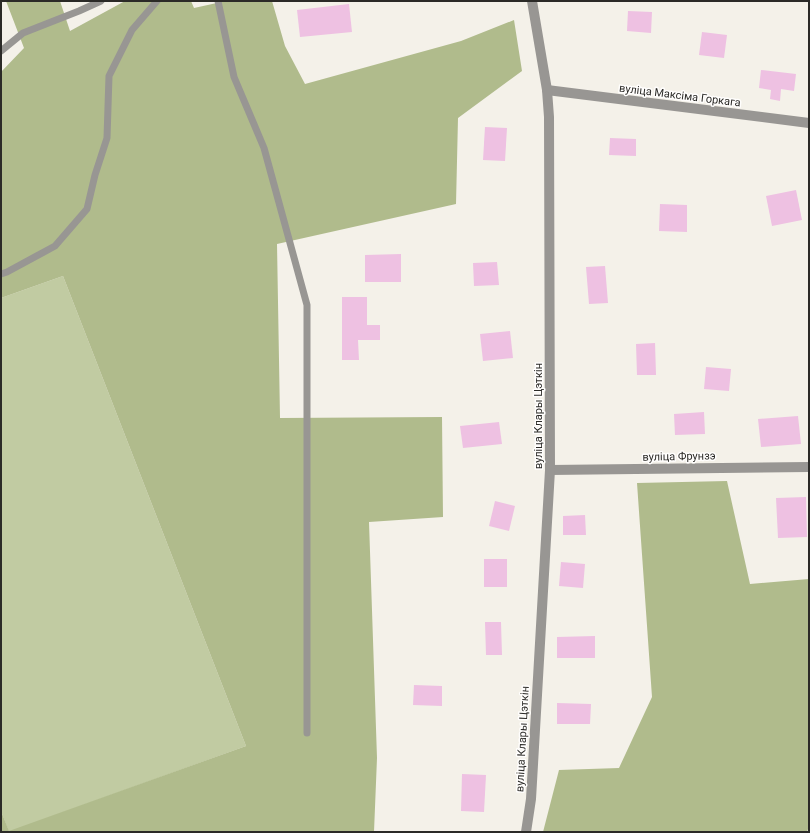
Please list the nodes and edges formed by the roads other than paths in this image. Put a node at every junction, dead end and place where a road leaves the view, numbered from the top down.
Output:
1 (101, 1) edge
2 (157, 1) edge
3 (218, 1) edge
4 (532, 1) edge
5 (1, 51) edge
6 (547, 90) junction
7 (809, 123) edge
8 (1, 274) edge
9 (809, 467) edge
10 (550, 470) junction
11 (307, 733) dead end
12 (526, 832) edge

1 - 5 lane
2 - 8 lane
3 - 11 lane
4 - 6 street, вуліца Клары Цэткін
6 - 7 street, вуліца Максіма Горкага
6 - 10 street, вуліца Клары Цэткін
9 - 10 street, вуліца Фрунзэ
10 - 12 street, вуліца Клары Цэткін

